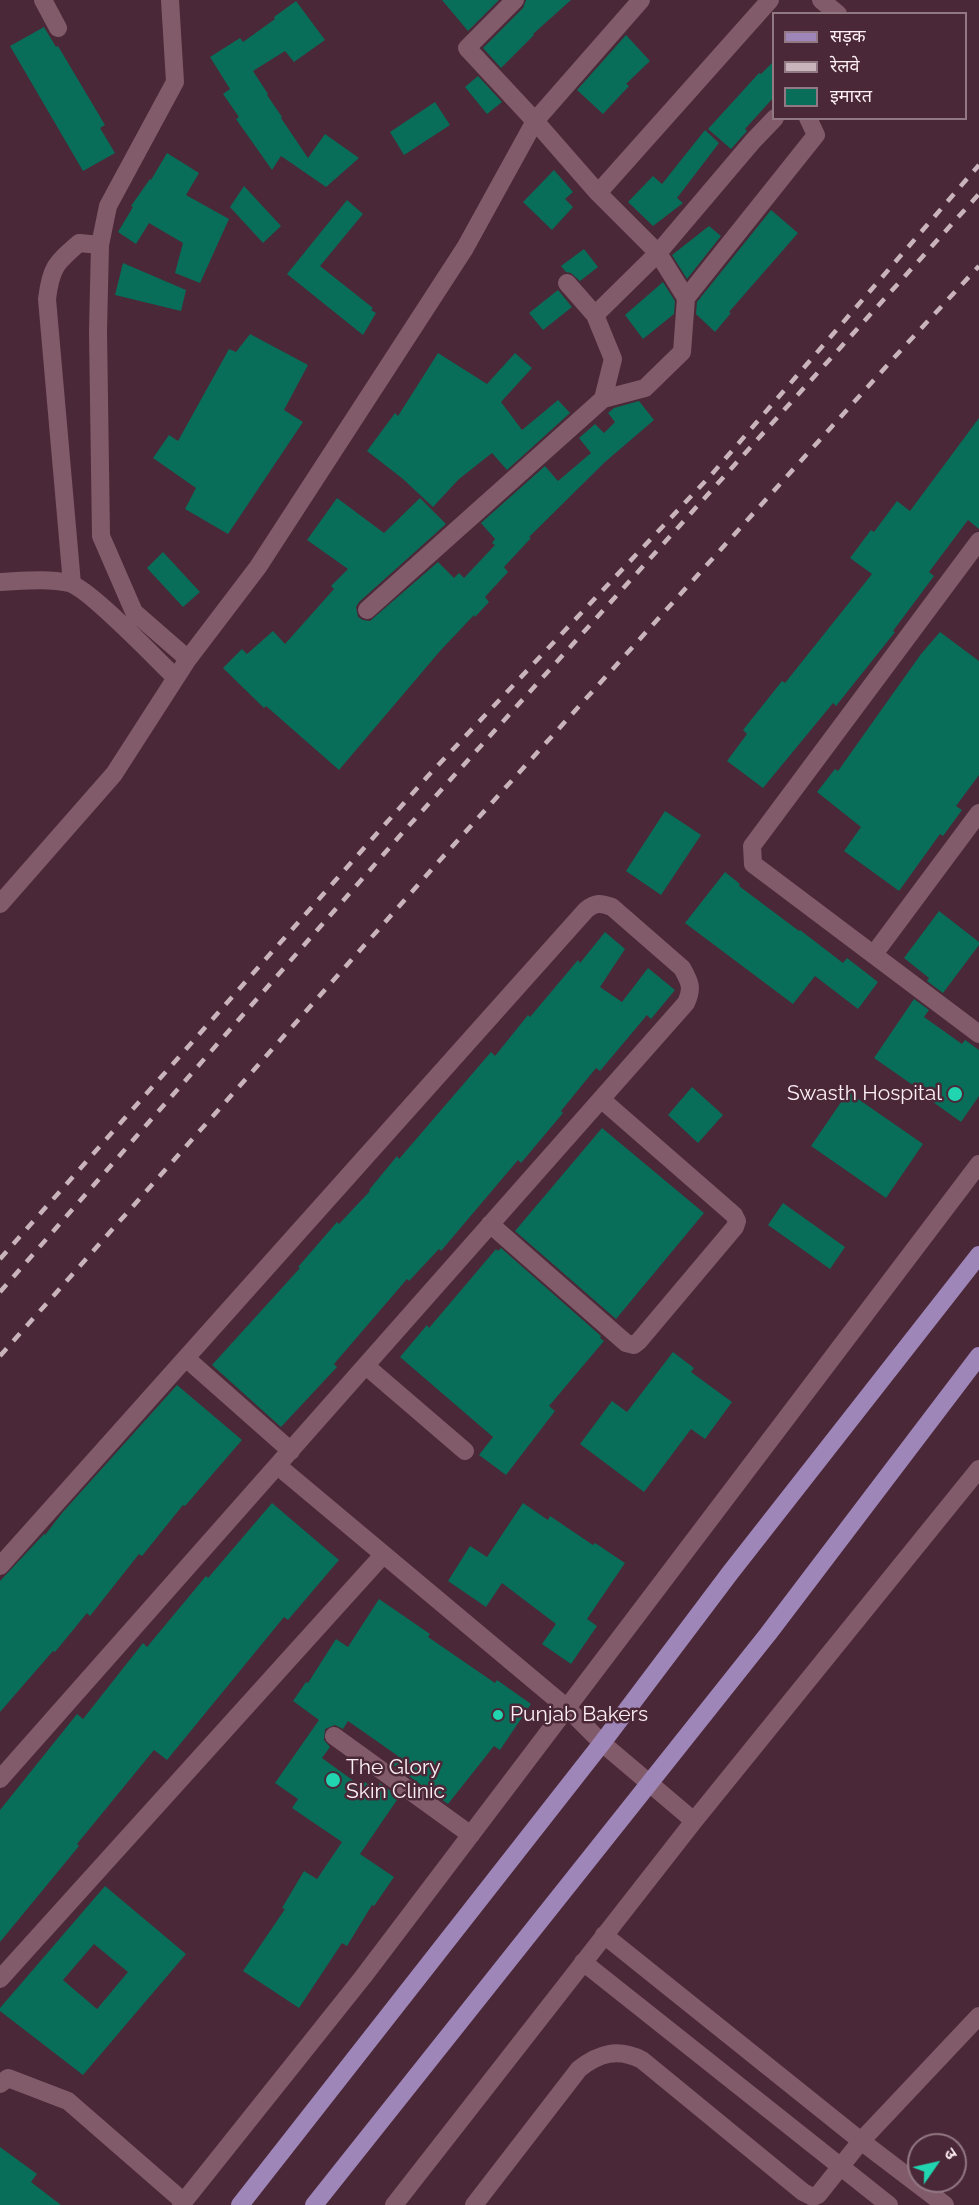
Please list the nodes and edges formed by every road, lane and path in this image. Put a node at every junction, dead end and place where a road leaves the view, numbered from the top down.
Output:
1 (43, 0) edge
2 (170, 0) edge
3 (515, 0) edge
4 (641, 0) edge
5 (770, 0) edge
6 (821, 0) edge
7 (836, 12) edge
8 (58, 28) dead end
9 (773, 120) edge
10 (809, 120) edge
11 (535, 121) junction
12 (598, 194) junction
13 (100, 245) junction
14 (658, 253) junction
15 (567, 283) dead end
16 (686, 298) junction
17 (595, 315) junction
18 (603, 399) junction
19 (979, 541) edge
20 (0, 582) edge
21 (72, 584) junction
22 (367, 610) dead end
23 (188, 659) junction
24 (175, 677) junction
25 (979, 813) edge
26 (0, 904) edge
27 (874, 954) junction
28 (979, 1034) edge
29 (601, 1099) junction
30 (979, 1164) edge
31 (490, 1224) junction
32 (979, 1255) edge
33 (979, 1356) edge
34 (187, 1359) junction
35 (366, 1366) junction
36 (291, 1451) junction
37 (465, 1451) dead end
38 (278, 1466) junction
39 (979, 1469) edge
40 (383, 1555) junction
41 (0, 1566) edge
42 (567, 1708) junction
43 (334, 1736) dead end
44 (602, 1743) junction
45 (0, 1779) edge
46 (649, 1782) junction
47 (694, 1821) junction
48 (471, 1835) junction
49 (604, 1935) junction
50 (583, 1962) junction
51 (0, 1979) edge
52 (979, 2016) edge
53 (0, 2084) edge
54 (861, 2141) junction
55 (841, 2168) junction
56 (183, 2203) edge
57 (240, 2205) edge
58 (314, 2205) edge
59 (394, 2205) edge
60 (474, 2205) edge
61 (889, 2205) edge
62 (945, 2205) edge

1 - 8 street
2 - 13 street
3 - 11 street
4 - 11 street
5 - 12 street
6 - 7 street
9 - 14 street
10 - 16 street
11 - 12 street
11 - 23 street
12 - 14 street
13 - 21 street
13 - 23 street
14 - 16 street
14 - 17 street
15 - 17 street
16 - 18 street
17 - 18 street
18 - 22 street
19 - 27 street
20 - 21 street
21 - 24 street
23 - 24 street
24 - 26 street
25 - 27 street
27 - 28 street
29 - 31 street
29 - 31 street
29 - 34 street
30 - 42 street
31 - 35 street
32 - 44 main road
33 - 46 main road
34 - 36 street
34 - 41 street
35 - 36 street
35 - 37 street
36 - 38 street
38 - 40 street
38 - 45 street
39 - 47 street
40 - 42 street
40 - 51 street
42 - 44 street
42 - 48 street
43 - 48 street
44 - 46 street
44 - 57 main road
46 - 47 street
46 - 58 main road
47 - 49 street
48 - 56 street
49 - 50 street
49 - 54 street
50 - 55 street
50 - 59 street
52 - 54 street
53 - 56 street
54 - 55 street
54 - 62 street
55 - 60 street
55 - 61 street

